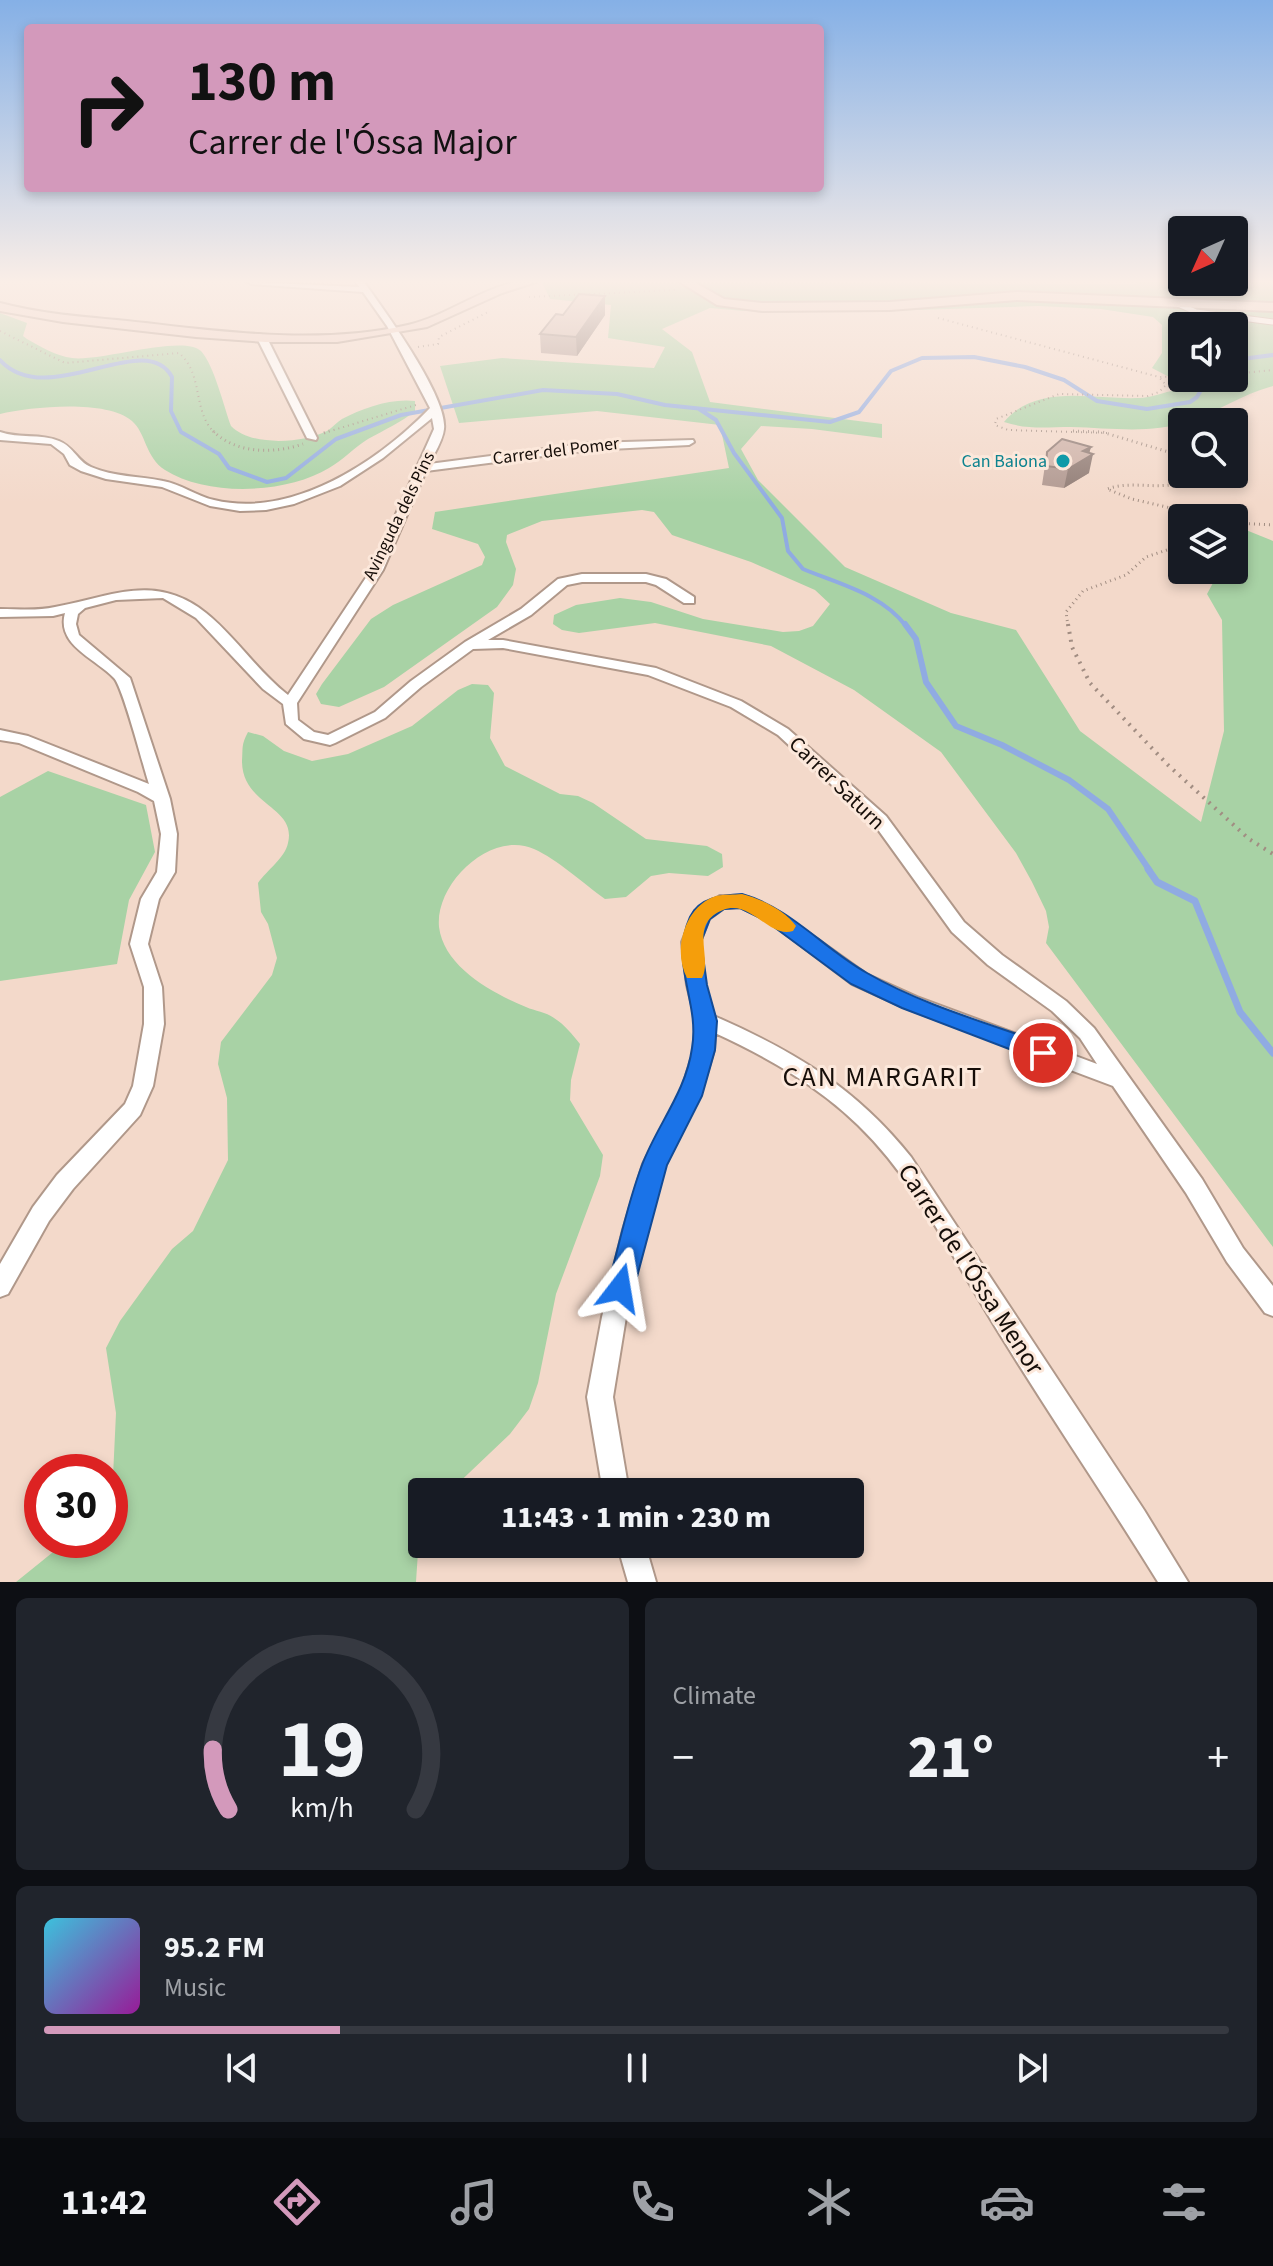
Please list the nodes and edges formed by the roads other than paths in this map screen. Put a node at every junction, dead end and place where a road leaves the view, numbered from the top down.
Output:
1 (271, 356) edge
2 (408, 356) edge
3 (435, 405) junction
4 (0, 435) edge
5 (312, 438) road end
6 (689, 442) dead end
7 (424, 468) junction
8 (689, 600) dead end
9 (80, 605) junction
10 (0, 613) edge
11 (470, 645) junction
12 (290, 703) junction
13 (0, 735) edge
14 (162, 799) junction
15 (706, 1021) junction
16 (1119, 1080) junction
17 (0, 1286) edge
18 (1273, 1305) edge
19 (614, 1478) edge
20 (635, 1558) edge
21 (642, 1582) edge
22 (1174, 1582) edge

1 - 5 street
2 - 3 street
3 - 4 street
3 - 7 street, Avinguda dels Pins
6 - 7 street, Carrer del Pomer
7 - 12 street, Avinguda dels Pins
8 - 11 street
9 - 10 street
9 - 12 street
9 - 14 street
11 - 12 street
11 - 16 street, Carrer Saturn
13 - 14 street
14 - 17 street
15 - 16 street
15 - 19 street
15 - 22 street, Carrer de l'Óssa Menor
16 - 18 street, Carrer Saturn
20 - 21 street

